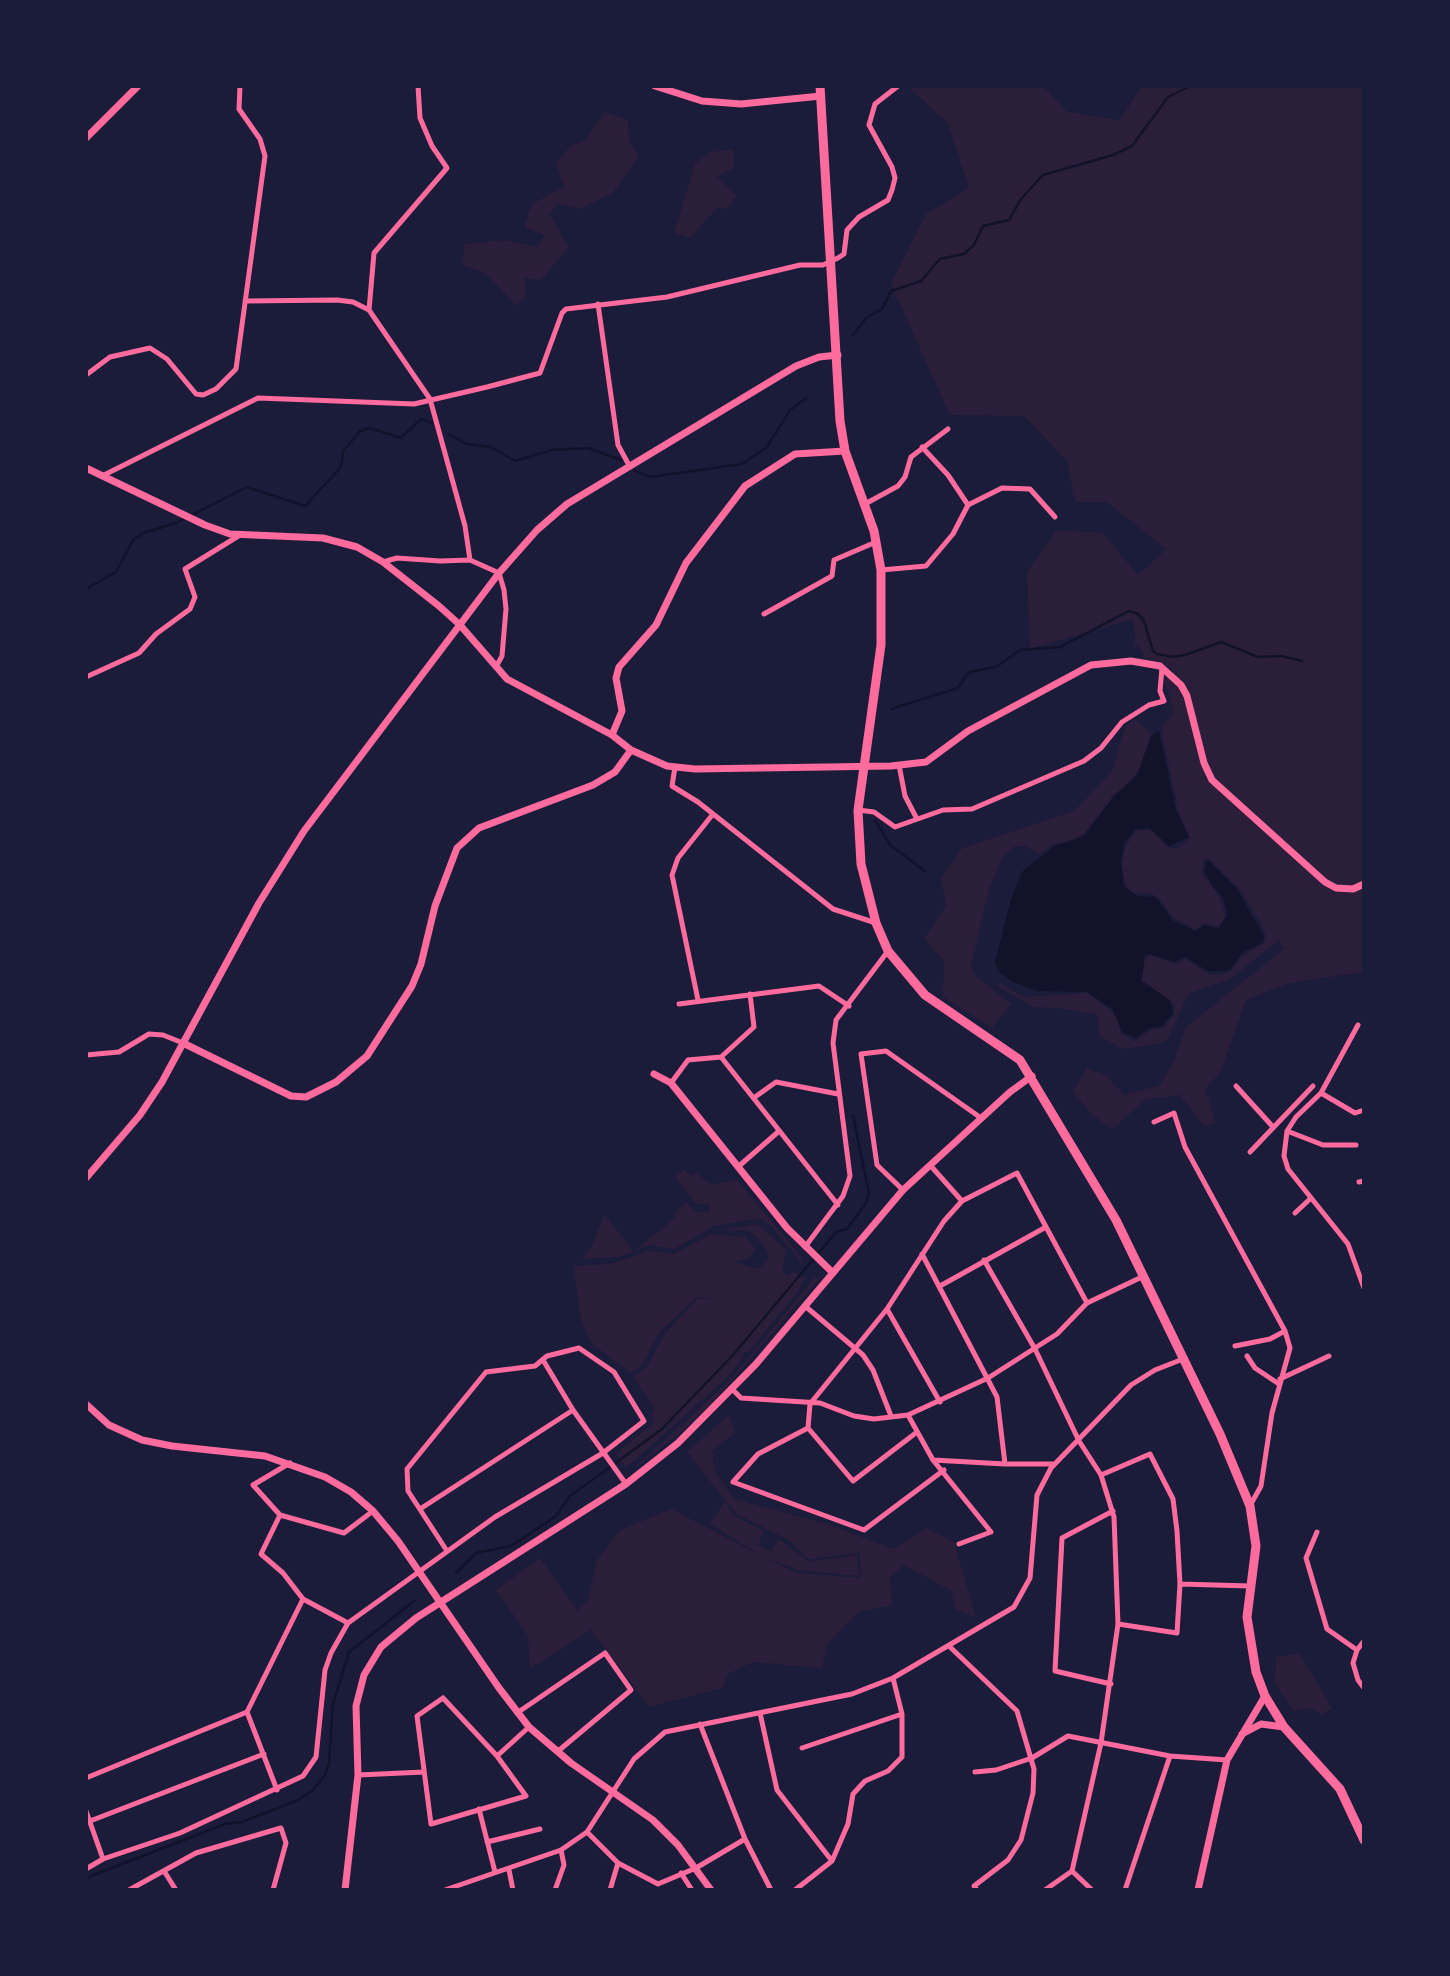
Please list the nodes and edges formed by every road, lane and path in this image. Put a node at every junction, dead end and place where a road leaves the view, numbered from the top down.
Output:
1 (138, 86) edge
2 (240, 86) edge
3 (418, 86) edge
4 (655, 86) edge
5 (820, 86) edge
6 (898, 86) edge
7 (821, 96) junction
8 (86, 138) edge
9 (831, 260) junction
10 (245, 302) junction
11 (598, 303) junction
12 (369, 310) junction
13 (838, 355) junction
14 (86, 375) edge
15 (430, 399) junction
16 (948, 429) dead end
17 (922, 447) junction
18 (845, 451) junction
19 (630, 467) junction
20 (86, 468) edge
21 (102, 476) junction
22 (865, 505) junction
23 (968, 505) junction
24 (1055, 517) dead end
25 (240, 535) junction
26 (876, 542) junction
27 (470, 559) junction
28 (383, 562) junction
29 (881, 570) junction
30 (499, 573) junction
31 (764, 614) dead end
32 (460, 625) junction
33 (496, 667) junction
34 (1162, 668) junction
35 (86, 677) edge
36 (612, 735) junction
37 (631, 750) junction
38 (864, 765) junction
39 (899, 765) junction
40 (675, 767) junction
41 (858, 810) junction
42 (713, 814) junction
43 (917, 819) junction
44 (1364, 884) edge
45 (876, 923) junction
46 (888, 951) junction
47 (750, 994) junction
48 (698, 1000) junction
49 (679, 1004) dead end
50 (849, 1006) junction
51 (1358, 1025) dead end
52 (183, 1043) junction
53 (86, 1055) edge
54 (721, 1057) junction
55 (654, 1073) dead end
56 (1032, 1076) junction
57 (671, 1083) junction
58 (1237, 1086) dead end
59 (1313, 1086) dead end
60 (1321, 1093) junction
61 (838, 1094) junction
62 (755, 1097) junction
63 (1290, 1104) junction
64 (1364, 1110) edge
65 (1300, 1114) junction
66 (981, 1118) junction
67 (1154, 1122) dead end
68 (1273, 1127) junction
69 (1287, 1131) junction
70 (778, 1132) junction
71 (1356, 1144) dead end
72 (1250, 1152) dead end
73 (930, 1165) junction
74 (738, 1166) junction
75 (86, 1178) edge
76 (903, 1190) junction
77 (1311, 1198) junction
78 (962, 1201) junction
79 (838, 1205) junction
80 (1295, 1213) dead end
81 (1046, 1227) junction
82 (807, 1249) junction
83 (922, 1254) junction
84 (984, 1260) junction
85 (832, 1272) junction
86 (1144, 1276) junction
87 (940, 1286) junction
88 (1364, 1288) edge
89 (1087, 1303) junction
90 (805, 1306) junction
91 (887, 1309) junction
92 (1285, 1331) junction
93 (1236, 1346) dead end
94 (1035, 1349) junction
95 (855, 1350) junction
96 (1247, 1356) dead end
97 (1329, 1356) dead end
98 (1184, 1358) junction
99 (542, 1360) junction
100 (988, 1378) junction
101 (1280, 1382) junction
102 (733, 1390) junction
103 (940, 1402) junction
104 (86, 1404) edge
105 (810, 1404) junction
106 (573, 1410) junction
107 (908, 1415) junction
108 (891, 1416) junction
109 (808, 1428) junction
110 (917, 1432) junction
111 (1079, 1441) junction
112 (603, 1453) junction
113 (933, 1460) junction
114 (290, 1464) junction
115 (1005, 1464) junction
116 (1055, 1464) junction
117 (944, 1470) junction
118 (1101, 1475) junction
119 (626, 1484) junction
120 (1250, 1506) junction
121 (420, 1509) junction
122 (373, 1511) junction
123 (1113, 1511) junction
124 (280, 1515) junction
125 (1317, 1532) dead end
126 (959, 1544) dead end
127 (447, 1551) junction
128 (419, 1571) junction
129 (1180, 1584) junction
130 (1250, 1586) junction
131 (303, 1599) junction
132 (442, 1603) junction
133 (348, 1623) junction
134 (1118, 1624) junction
135 (1364, 1642) edge
136 (949, 1646) junction
137 (1357, 1650) junction
138 (893, 1678) junction
139 (1111, 1684) junction
140 (1364, 1688) edge
141 (1265, 1696) junction
142 (247, 1712) junction
143 (517, 1713) junction
144 (760, 1713) junction
145 (902, 1714) junction
146 (700, 1724) junction
147 (529, 1727) junction
148 (1284, 1727) junction
149 (1239, 1736) junction
150 (1101, 1743) junction
151 (802, 1748) dead end
152 (558, 1752) junction
153 (264, 1755) junction
154 (497, 1756) junction
155 (1170, 1756) junction
156 (1032, 1758) junction
157 (1227, 1760) junction
158 (424, 1772) junction
159 (975, 1772) dead end
160 (358, 1775) junction
161 (86, 1778) edge
162 (613, 1789) junction
163 (276, 1790) junction
164 (479, 1810) junction
165 (86, 1811) edge
166 (90, 1821) junction
167 (540, 1829) dead end
168 (587, 1832) junction
169 (745, 1839) junction
170 (1364, 1840) edge
171 (487, 1842) junction
172 (561, 1850) junction
173 (103, 1859) junction
174 (832, 1861) junction
175 (618, 1863) junction
176 (696, 1868) junction
177 (86, 1869) edge
178 (509, 1870) junction
179 (164, 1871) junction
180 (1072, 1871) junction
181 (495, 1872) junction
182 (681, 1873) junction
183 (657, 1887) edge
184 (129, 1890) edge
185 (176, 1890) edge
186 (273, 1890) edge
187 (345, 1890) edge
188 (448, 1890) edge
189 (513, 1890) edge
190 (555, 1890) edge
191 (610, 1890) edge
192 (692, 1890) edge
193 (711, 1890) edge
194 (771, 1890) edge
195 (794, 1890) edge
196 (977, 1890) edge
197 (1045, 1890) edge
198 (1092, 1890) edge
199 (1125, 1890) edge
200 (1198, 1890) edge

1 - 8 street
2 - 10 street
3 - 12 street
4 - 7 street
5 - 7 main road
6 - 9 street
7 - 9 main road
9 - 11 street
9 - 13 main road
10 - 12 street
10 - 14 street
11 - 15 street
11 - 19 street
12 - 15 street
13 - 18 main road
13 - 19 street
15 - 21 street
15 - 27 street
16 - 17 street
17 - 22 street
17 - 23 street
18 - 22 main road
18 - 36 street
19 - 30 street
20 - 21 street
21 - 25 street
22 - 26 main road
23 - 24 street
23 - 29 street
25 - 28 street
25 - 35 street
26 - 29 main road
26 - 31 street
27 - 28 street
27 - 30 street
28 - 32 street
29 - 38 main road
30 - 32 street
30 - 33 street
32 - 33 street
32 - 52 street
33 - 36 street
34 - 39 street
34 - 43 street
34 - 44 street
36 - 37 street
37 - 40 street
37 - 52 street
38 - 39 street
38 - 40 street
38 - 41 main road
39 - 43 street
40 - 42 street
41 - 43 street
41 - 45 main road
42 - 45 street
42 - 48 street
45 - 46 main road
46 - 50 street
46 - 56 main road
47 - 48 street
47 - 50 street
47 - 54 street
48 - 49 street
50 - 61 street
51 - 60 street
52 - 53 street
52 - 75 street
54 - 57 street
54 - 62 street
55 - 57 street
56 - 66 street
56 - 86 main road
57 - 74 street
58 - 68 street
59 - 63 street
60 - 64 street
60 - 65 street
61 - 62 street
61 - 79 street
62 - 70 street
63 - 65 street
63 - 68 street
65 - 69 street
66 - 73 street
66 - 76 street
67 - 92 street
68 - 72 street
69 - 71 street
69 - 77 street
70 - 74 street
70 - 79 street
73 - 76 street
73 - 78 street
74 - 82 street
76 - 85 street
77 - 80 street
77 - 88 street
78 - 81 street
78 - 83 street
79 - 82 street
81 - 84 street
81 - 89 street
82 - 85 street
83 - 87 street
83 - 91 street
84 - 87 street
84 - 94 street
85 - 90 street
86 - 89 street
86 - 98 main road
87 - 100 street
89 - 94 street
90 - 95 street
90 - 102 street
91 - 95 street
91 - 103 street
92 - 93 street
92 - 101 street
94 - 100 street
94 - 111 street
95 - 105 street
95 - 108 street
96 - 101 street
97 - 101 street
98 - 111 street
98 - 120 main road
99 - 106 street
99 - 112 street
99 - 121 street
100 - 103 street
100 - 115 street
101 - 120 street
102 - 105 street
102 - 119 street
103 - 107 street
104 - 114 street
105 - 108 street
105 - 109 street
106 - 112 street
106 - 121 street
107 - 108 street
107 - 110 street
109 - 110 street
109 - 117 street
110 - 113 street
111 - 116 street
111 - 118 street
112 - 119 street
112 - 127 street
113 - 115 street
113 - 117 street
114 - 122 street
114 - 124 street
115 - 116 street
116 - 136 street
117 - 126 street
118 - 123 street
118 - 129 street
119 - 132 street
120 - 130 main road
121 - 127 street
122 - 124 street
122 - 128 street
123 - 134 street
123 - 139 street
124 - 131 street
125 - 137 street
127 - 128 street
128 - 132 street
128 - 133 street
129 - 130 street
129 - 134 street
130 - 141 main road
131 - 133 street
131 - 142 street
132 - 143 street
132 - 160 street
133 - 163 street
134 - 139 street
135 - 137 street
136 - 138 street
136 - 156 street
137 - 140 street
138 - 144 street
138 - 145 street
139 - 150 street
141 - 148 main road
141 - 149 street
142 - 153 street
142 - 161 street
143 - 147 street
143 - 152 street
144 - 146 street
144 - 174 street
145 - 151 street
145 - 174 street
146 - 162 street
146 - 169 street
147 - 152 street
147 - 154 street
148 - 149 street
148 - 170 main road
149 - 157 street
150 - 155 street
150 - 156 street
150 - 180 street
152 - 162 street
153 - 163 street
153 - 166 street
154 - 158 street
154 - 164 street
155 - 157 street
155 - 199 street
156 - 159 street
156 - 196 street
157 - 200 street
158 - 160 street
158 - 164 street
160 - 187 street
162 - 168 street
162 - 176 street
163 - 173 street
164 - 171 street
165 - 166 street
166 - 173 street
167 - 171 street
168 - 172 street
168 - 175 street
169 - 176 street
169 - 194 street
171 - 181 street
172 - 178 street
172 - 190 street
173 - 177 street
174 - 195 street
175 - 183 street
175 - 191 street
176 - 182 street
176 - 193 street
178 - 181 street
178 - 189 street
179 - 184 street
179 - 185 street
179 - 186 street
180 - 197 street
180 - 198 street
181 - 188 street
182 - 183 street
182 - 192 street

